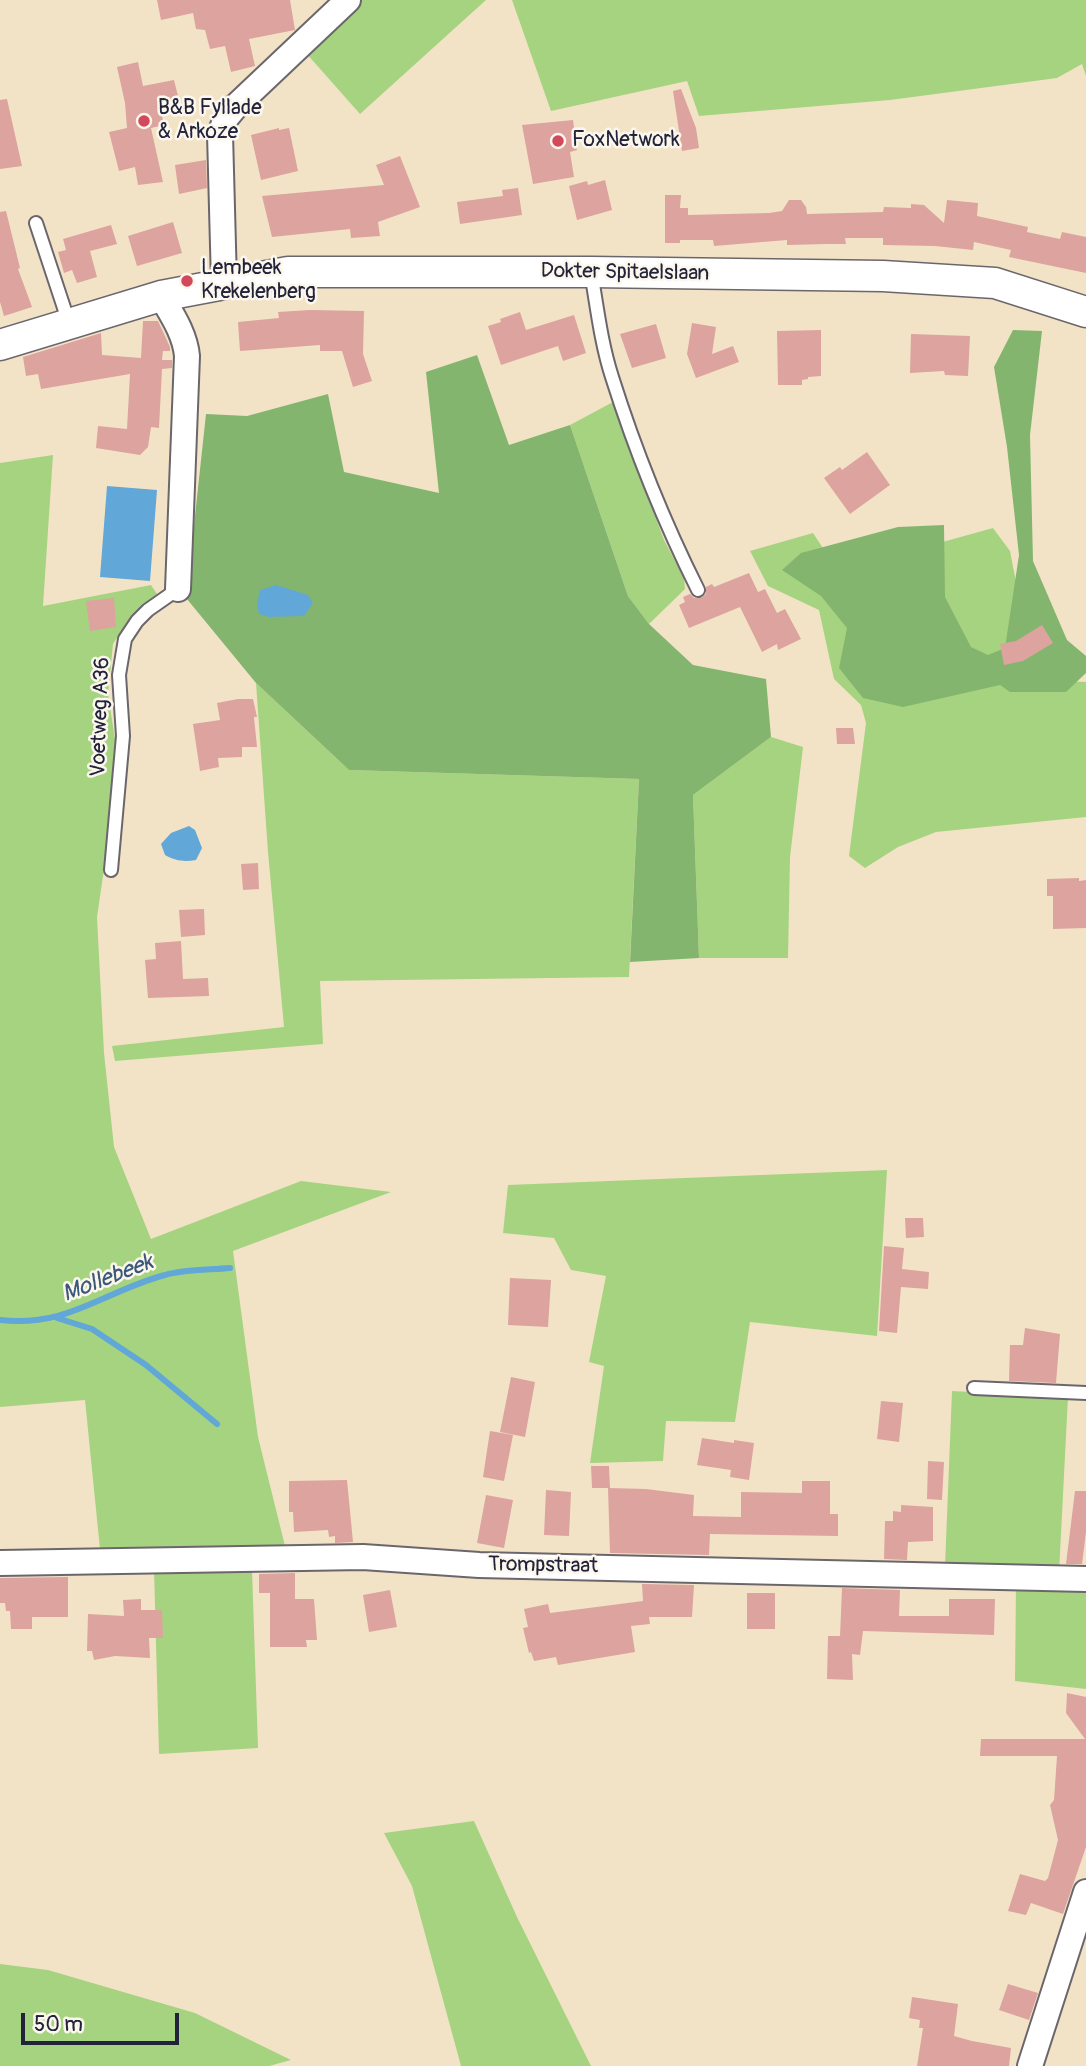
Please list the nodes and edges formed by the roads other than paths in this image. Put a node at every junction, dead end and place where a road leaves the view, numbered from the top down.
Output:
1 (348, 0) edge
2 (36, 223) dead end
3 (592, 272) junction
4 (224, 283) junction
5 (161, 296) junction
6 (1086, 313) edge
7 (70, 324) junction
8 (0, 345) edge
9 (178, 589) joint
10 (698, 590) dead end
11 (111, 870) dead end
12 (974, 1388) dead end
13 (1086, 1393) edge
14 (0, 1563) edge
15 (1086, 1579) edge
16 (1086, 1892) edge
17 (1030, 2066) edge

1 - 4 street
2 - 7 lane
3 - 4 street, Dokter Spitaelslaan
3 - 6 street, Dokter Spitaelslaan
3 - 10 lane
4 - 5 street, Dokter Spitaelslaan
5 - 7 street, Dokter Spitaelslaan
5 - 9 street
7 - 8 street, Dokter Spitaelslaan
9 - 11 lane, Voetweg A36
12 - 13 lane
14 - 15 street, Trompstraat
16 - 17 street

